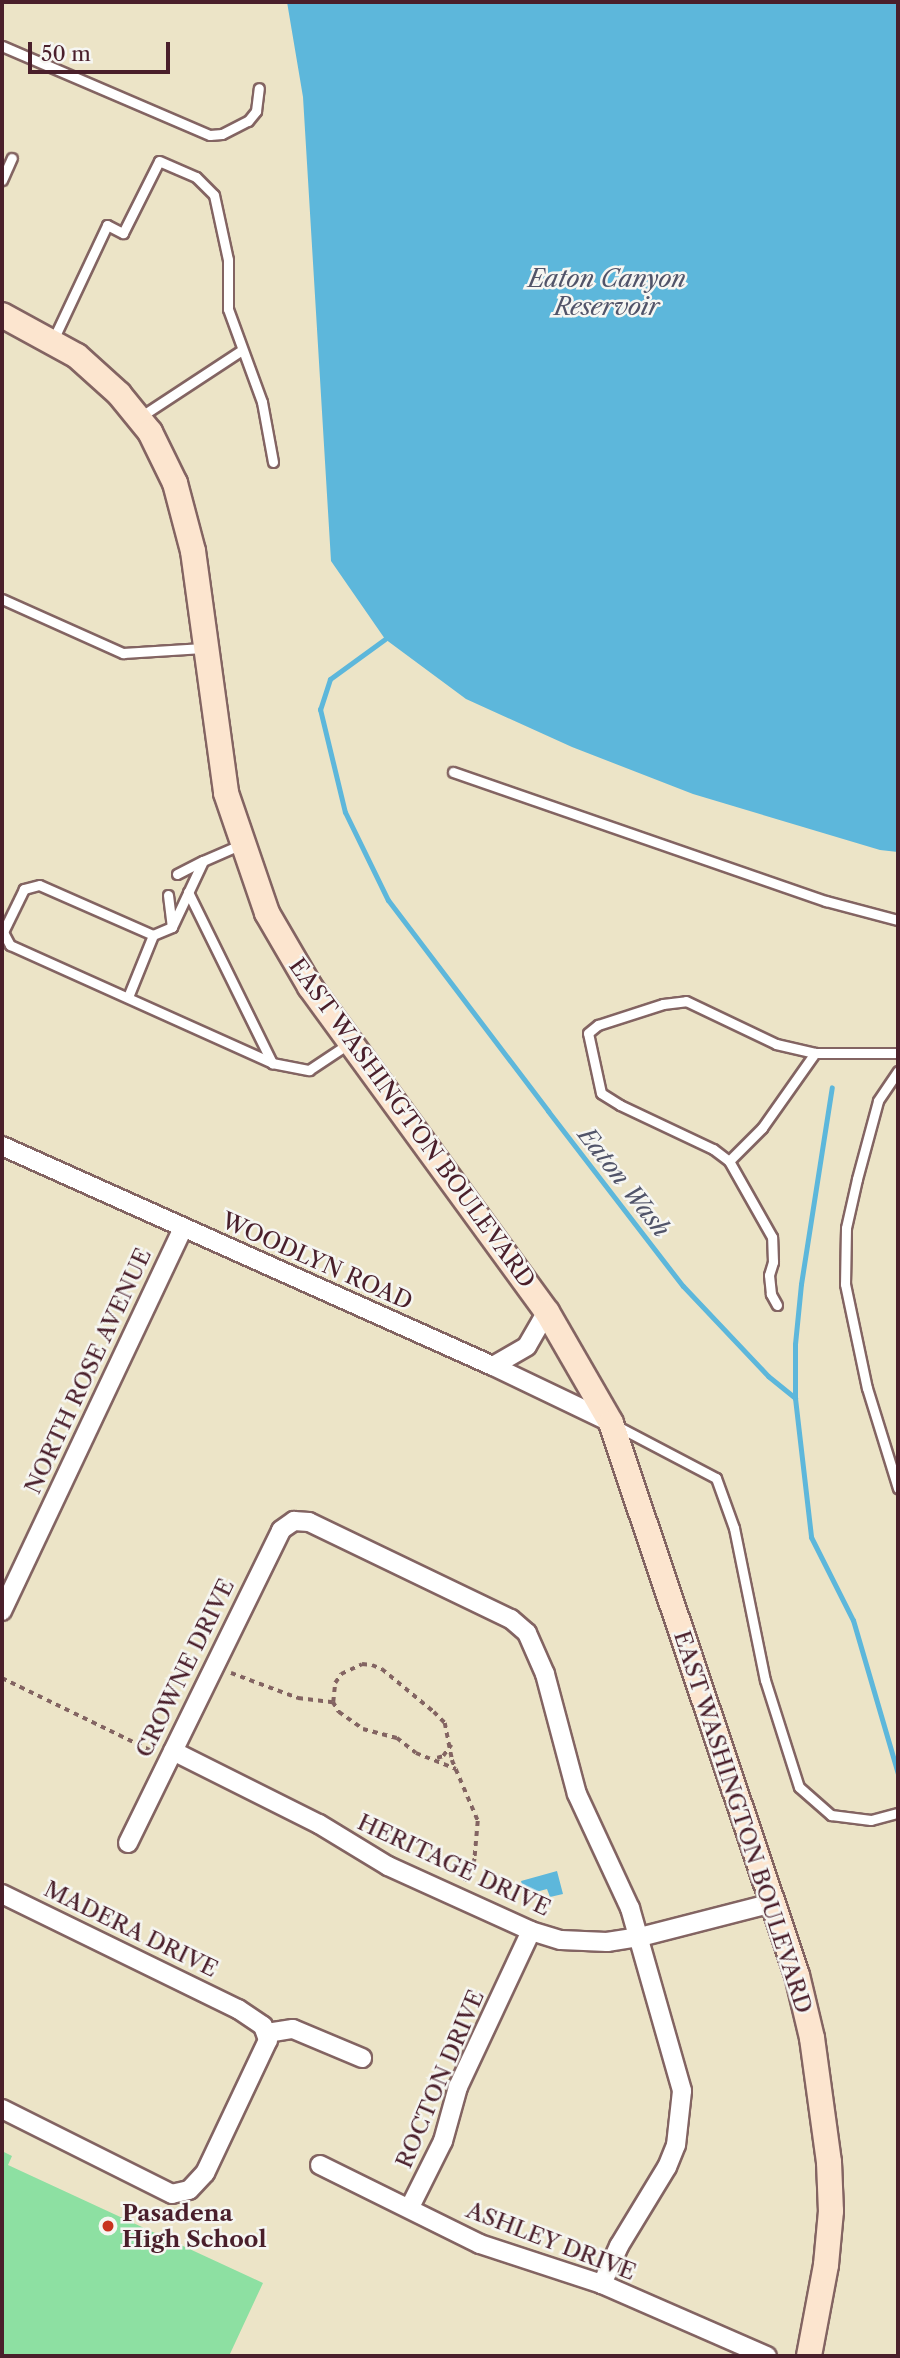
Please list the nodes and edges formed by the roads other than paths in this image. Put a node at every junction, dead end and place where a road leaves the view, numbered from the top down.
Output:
1 (2, 46) edge
2 (258, 88) dead end
3 (12, 158) dead end
4 (2, 180) edge
5 (2, 315) edge
6 (52, 341) junction
7 (242, 350) junction
8 (138, 418) junction
9 (273, 462) dead end
10 (2, 598) edge
11 (205, 648) junction
12 (453, 772) dead end
13 (243, 844) junction
14 (203, 861) junction
15 (177, 874) dead end
16 (188, 892) junction
17 (168, 895) dead end
18 (898, 920) edge
19 (172, 927) junction
20 (153, 935) junction
21 (128, 997) junction
22 (350, 1042) junction
23 (898, 1053) edge
24 (815, 1054) junction
25 (272, 1063) junction
26 (898, 1070) edge
27 (2, 1146) edge
28 (729, 1161) junction
29 (183, 1228) junction
30 (777, 1305) dead end
31 (547, 1312) junction
32 (493, 1366) junction
33 (611, 1423) junction
34 (898, 1488) edge
35 (2, 1611) edge
36 (170, 1755) junction
37 (897, 1814) edge
38 (128, 1843) dead end
39 (2, 1894) edge
40 (772, 1903) junction
41 (531, 1931) junction
42 (640, 1937) junction
43 (267, 2033) junction
44 (362, 2058) dead end
45 (2, 2109) edge
46 (320, 2165) dead end
47 (410, 2207) junction
48 (602, 2284) junction
49 (767, 2356) edge
50 (809, 2356) edge

1 - 2 lane
3 - 4 lane
5 - 6 main road, EAST WASHINGTON BOULEVARD
6 - 7 lane
6 - 8 main road, EAST WASHINGTON BOULEVARD
7 - 8 lane
7 - 9 lane
8 - 11 main road, EAST WASHINGTON BOULEVARD
10 - 11 lane
11 - 13 main road, EAST WASHINGTON BOULEVARD
12 - 18 lane
13 - 14 lane
13 - 22 main road, EAST WASHINGTON BOULEVARD
14 - 15 lane
14 - 16 lane
16 - 19 lane
16 - 25 lane
17 - 19 lane
19 - 20 lane
20 - 21 lane
20 - 21 lane
21 - 25 lane
22 - 25 lane
22 - 31 main road, EAST WASHINGTON BOULEVARD
23 - 24 lane
24 - 28 lane
24 - 28 lane
26 - 34 lane
27 - 29 street, WOODLYN ROAD
28 - 30 lane
29 - 32 street, WOODLYN ROAD
29 - 35 street, NORTH ROSE AVENUE
31 - 32 street, EAST WASHINGTON BOULEVARD
31 - 33 main road, EAST WASHINGTON BOULEVARD
32 - 33 street, WOODLYN ROAD
33 - 37 lane
33 - 40 main road, EAST WASHINGTON BOULEVARD
36 - 38 street, CROWNE DRIVE
36 - 41 street, HERITAGE DRIVE
36 - 42 street, CROWNE DRIVE
39 - 43 street, MADERA DRIVE
40 - 42 street, HERITAGE DRIVE
40 - 50 main road, EAST WASHINGTON BOULEVARD
41 - 42 street, HERITAGE DRIVE
41 - 47 street, ROCTON DRIVE
42 - 48 street
43 - 44 street
43 - 45 street
46 - 47 street, ASHLEY DRIVE
47 - 48 street, ASHLEY DRIVE
48 - 49 street, ASHLEY DRIVE

